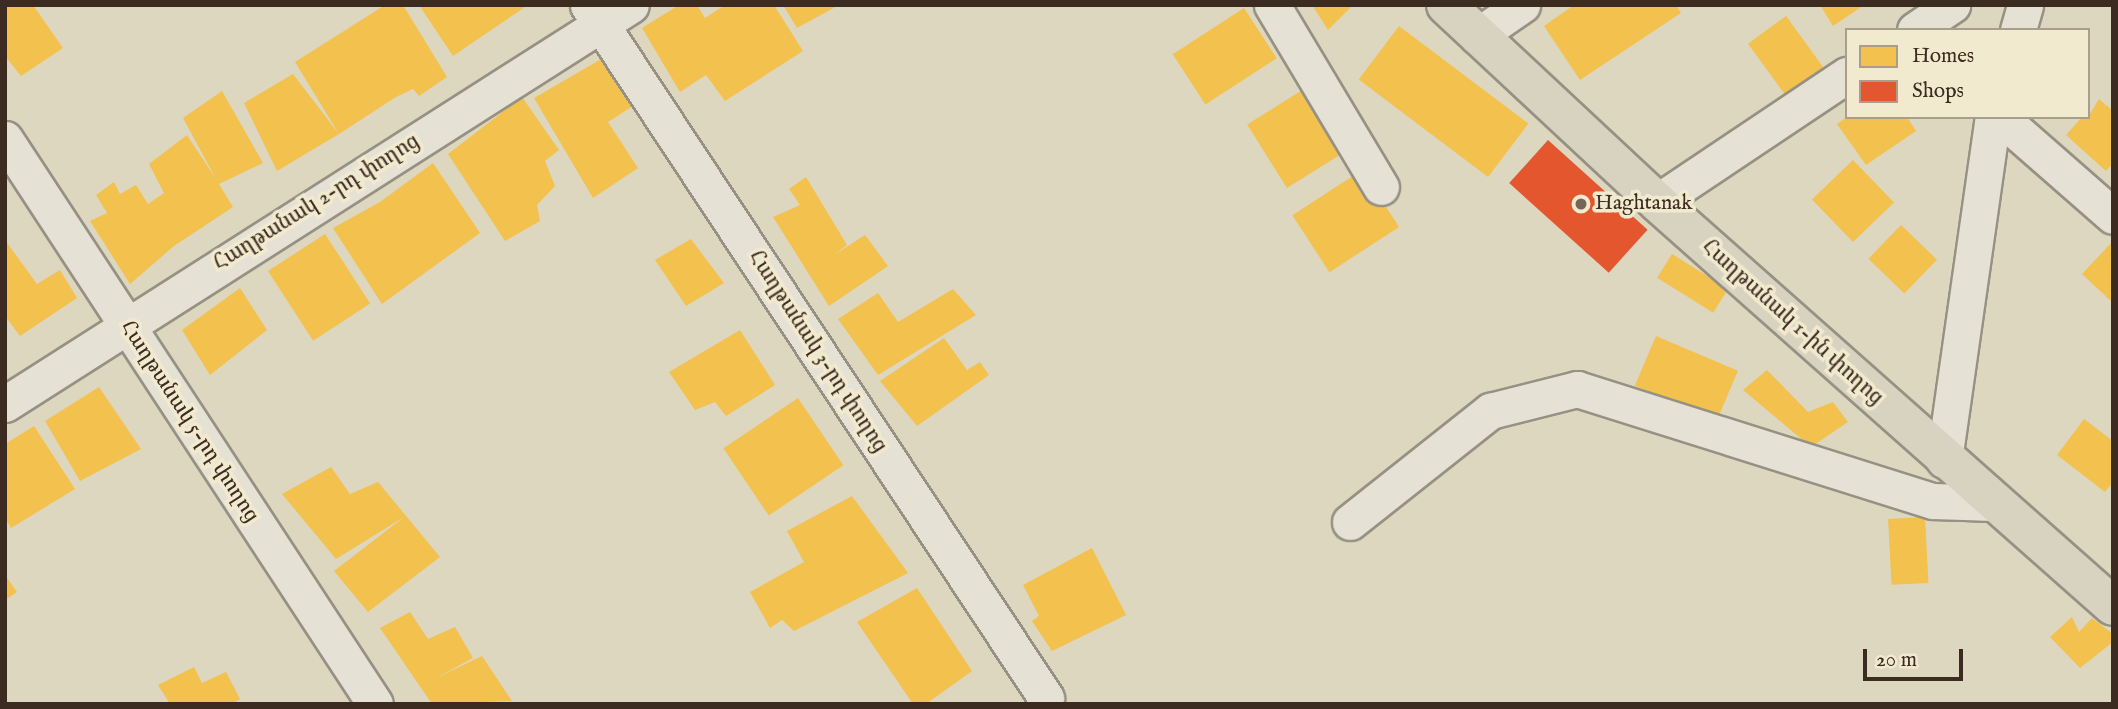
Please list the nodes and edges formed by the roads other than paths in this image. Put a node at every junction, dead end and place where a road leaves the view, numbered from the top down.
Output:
1 (631, 5) edge
2 (1272, 5) edge
3 (1446, 5) edge
4 (1522, 5) edge
5 (1952, 5) edge
6 (2025, 5) edge
7 (594, 15) edge
8 (1918, 28) edge
9 (2019, 28) edge
10 (1477, 36) junction
11 (1845, 76) edge
12 (1993, 119) edge
13 (2002, 119) edge
14 (5, 139) edge
15 (1381, 187) dead end
16 (1657, 202) junction
17 (2113, 216) edge
18 (124, 324) junction
19 (5, 404) edge
20 (1944, 460) junction
21 (1994, 503) junction
22 (1350, 522) dead end
23 (2113, 606) edge
24 (1046, 698) dead end
25 (375, 704) edge

1 - 7 street, Հաղթանակ 2-րդ փողոց
2 - 15 street
3 - 10 main road, Հաղթանակ 1-ին փողոց
4 - 10 street
5 - 8 street
6 - 9 street
7 - 18 street, Հաղթանակ 2-րդ փողոց
7 - 24 street, Հաղթանակ 3-րդ փողոց
10 - 16 main road, Հաղթանակ 1-ին փողոց
11 - 16 street
12 - 20 street
13 - 17 street
14 - 18 street, Հաղթանակ 5-րդ փողոց
16 - 20 main road, Հաղթանակ 1-ին փողոց
18 - 19 street, Հաղթանակ 2-րդ փողոց
18 - 25 street, Հաղթանակ 5-րդ փողոց
20 - 21 main road, Հաղթանակ 1-ին փողոց
21 - 22 street
21 - 23 main road, Հաղթանակ 1-ին փողոց

